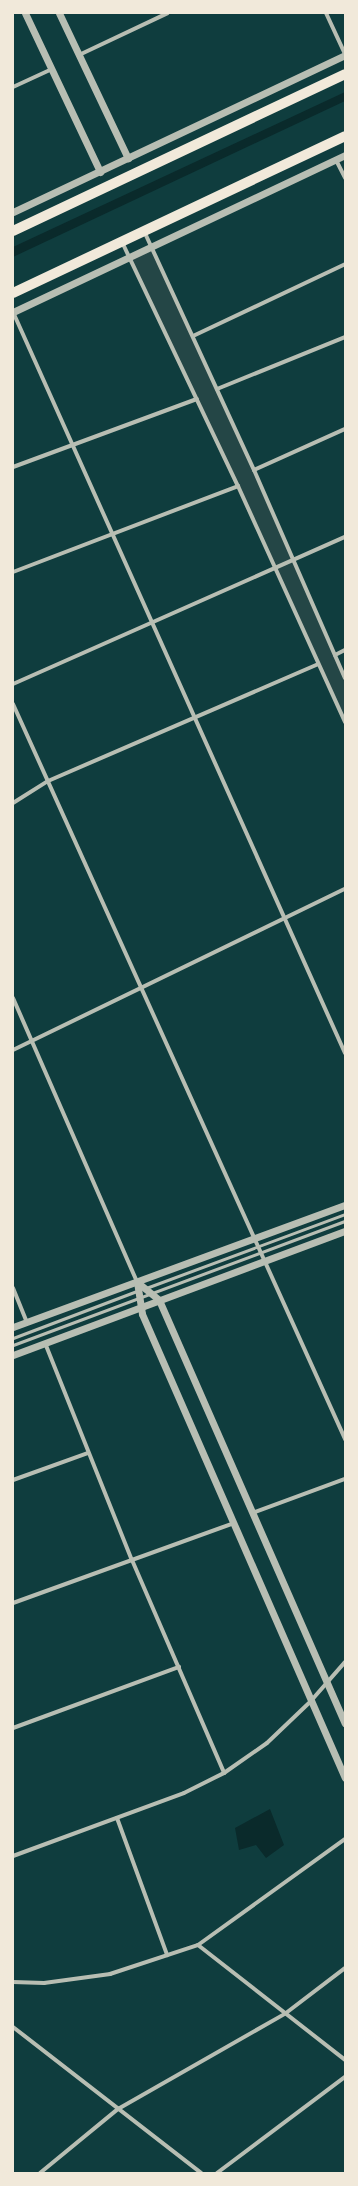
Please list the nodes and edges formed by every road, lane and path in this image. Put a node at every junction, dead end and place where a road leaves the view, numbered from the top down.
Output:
1 (25, 13) edge
2 (59, 13) edge
3 (168, 13) edge
4 (326, 13) edge
5 (345, 54) edge
6 (80, 55) junction
7 (52, 69) junction
8 (345, 74) edge
9 (13, 87) edge
10 (345, 136) edge
11 (345, 155) edge
12 (128, 158) junction
13 (336, 160) junction
14 (100, 172) junction
15 (345, 178) edge
16 (13, 212) edge
17 (13, 231) edge
18 (144, 231) junction
19 (122, 242) junction
20 (152, 248) junction
21 (130, 258) junction
22 (345, 264) edge
23 (13, 293) edge
24 (13, 312) edge
25 (193, 336) junction
26 (345, 337) edge
27 (217, 389) junction
28 (197, 399) junction
29 (345, 429) edge
30 (73, 445) junction
31 (13, 467) edge
32 (254, 470) junction
33 (238, 486) junction
34 (113, 534) junction
35 (345, 537) edge
36 (294, 559) junction
37 (274, 568) junction
38 (13, 572) edge
39 (152, 622) junction
40 (345, 650) edge
41 (335, 655) junction
42 (318, 664) junction
43 (345, 678) edge
44 (13, 684) edge
45 (13, 704) edge
46 (195, 718) junction
47 (345, 722) edge
48 (48, 781) junction
49 (13, 803) edge
50 (345, 889) edge
51 (285, 919) junction
52 (142, 988) junction
53 (13, 998) edge
54 (32, 1041) junction
55 (13, 1050) edge
56 (345, 1053) edge
57 (345, 1205) edge
58 (345, 1214) edge
59 (345, 1221) edge
60 (345, 1231) edge
61 (255, 1238) junction
62 (258, 1246) junction
63 (261, 1252) junction
64 (265, 1261) junction
65 (137, 1282) junction
66 (13, 1288) edge
67 (143, 1293) junction
68 (159, 1300) junction
69 (140, 1308) junction
70 (27, 1322) junction
71 (13, 1327) edge
72 (13, 1338) edge
73 (45, 1343) junction
74 (13, 1345) edge
75 (13, 1355) edge
76 (345, 1439) edge
77 (88, 1453) junction
78 (345, 1479) edge
79 (13, 1480) edge
80 (252, 1513) junction
81 (234, 1523) junction
82 (132, 1560) junction
83 (13, 1603) edge
84 (345, 1662) edge
85 (179, 1667) junction
86 (326, 1682) junction
87 (310, 1702) junction
88 (345, 1723) edge
89 (13, 1728) edge
90 (224, 1773) junction
91 (345, 1778) edge
92 (117, 1818) junction
93 (344, 1842) edge
94 (13, 1856) edge
95 (198, 1945) junction
96 (167, 1956) junction
97 (345, 1968) edge
98 (13, 1982) edge
99 (286, 2013) junction
100 (13, 2027) edge
101 (345, 2060) edge
102 (345, 2077) edge
103 (118, 2109) junction
104 (40, 2173) edge
105 (201, 2173) edge
106 (217, 2173) edge

1 - 7 street
2 - 6 street
3 - 6 street
4 - 5 street
5 - 12 street
6 - 12 street
7 - 9 street
7 - 14 street
8 - 17 main road
10 - 18 main road
11 - 13 street
12 - 14 street
13 - 15 street
13 - 20 street
14 - 16 street
18 - 19 main road
18 - 20 street
19 - 21 street
19 - 23 main road
20 - 21 street
20 - 25 street
21 - 24 street
21 - 28 street
22 - 25 street
24 - 30 street
25 - 27 street
26 - 27 street
27 - 32 street
28 - 30 street
28 - 33 street
29 - 32 street
30 - 31 street
30 - 34 street
32 - 36 street
33 - 34 street
33 - 37 street
34 - 38 street
34 - 39 street
35 - 36 street
36 - 37 street
36 - 41 street
37 - 39 street
37 - 42 street
39 - 44 street
39 - 46 street
40 - 41 street
41 - 43 street
42 - 46 street
42 - 47 street
45 - 48 street
46 - 48 street
46 - 51 street
48 - 49 street
48 - 52 street
50 - 51 street
51 - 52 street
51 - 56 street
52 - 54 street
52 - 61 street
53 - 54 street
54 - 55 street
54 - 65 street
57 - 61 street
58 - 62 lane
59 - 63 lane
60 - 64 street
61 - 62 street
61 - 65 street
62 - 63 street
62 - 67 lane
63 - 64 street
63 - 67 lane
64 - 68 street
64 - 76 street
65 - 67 street
65 - 70 street
66 - 70 street
67 - 68 street
67 - 69 street
67 - 72 lane
67 - 74 lane
68 - 69 street
68 - 80 street
69 - 73 street
69 - 81 street
70 - 71 street
73 - 75 street
73 - 77 street
77 - 79 street
77 - 82 street
78 - 80 street
80 - 86 street
81 - 82 street
81 - 87 street
82 - 83 street
82 - 85 street
84 - 86 street
85 - 89 street
85 - 90 street
86 - 87 street
86 - 88 street
87 - 90 street
87 - 91 street
90 - 92 street
92 - 94 street
92 - 96 street
93 - 95 street
95 - 96 street
95 - 99 street
96 - 98 street
97 - 99 street
99 - 101 street
99 - 103 street
100 - 103 street
102 - 106 street
103 - 104 street
103 - 105 street

